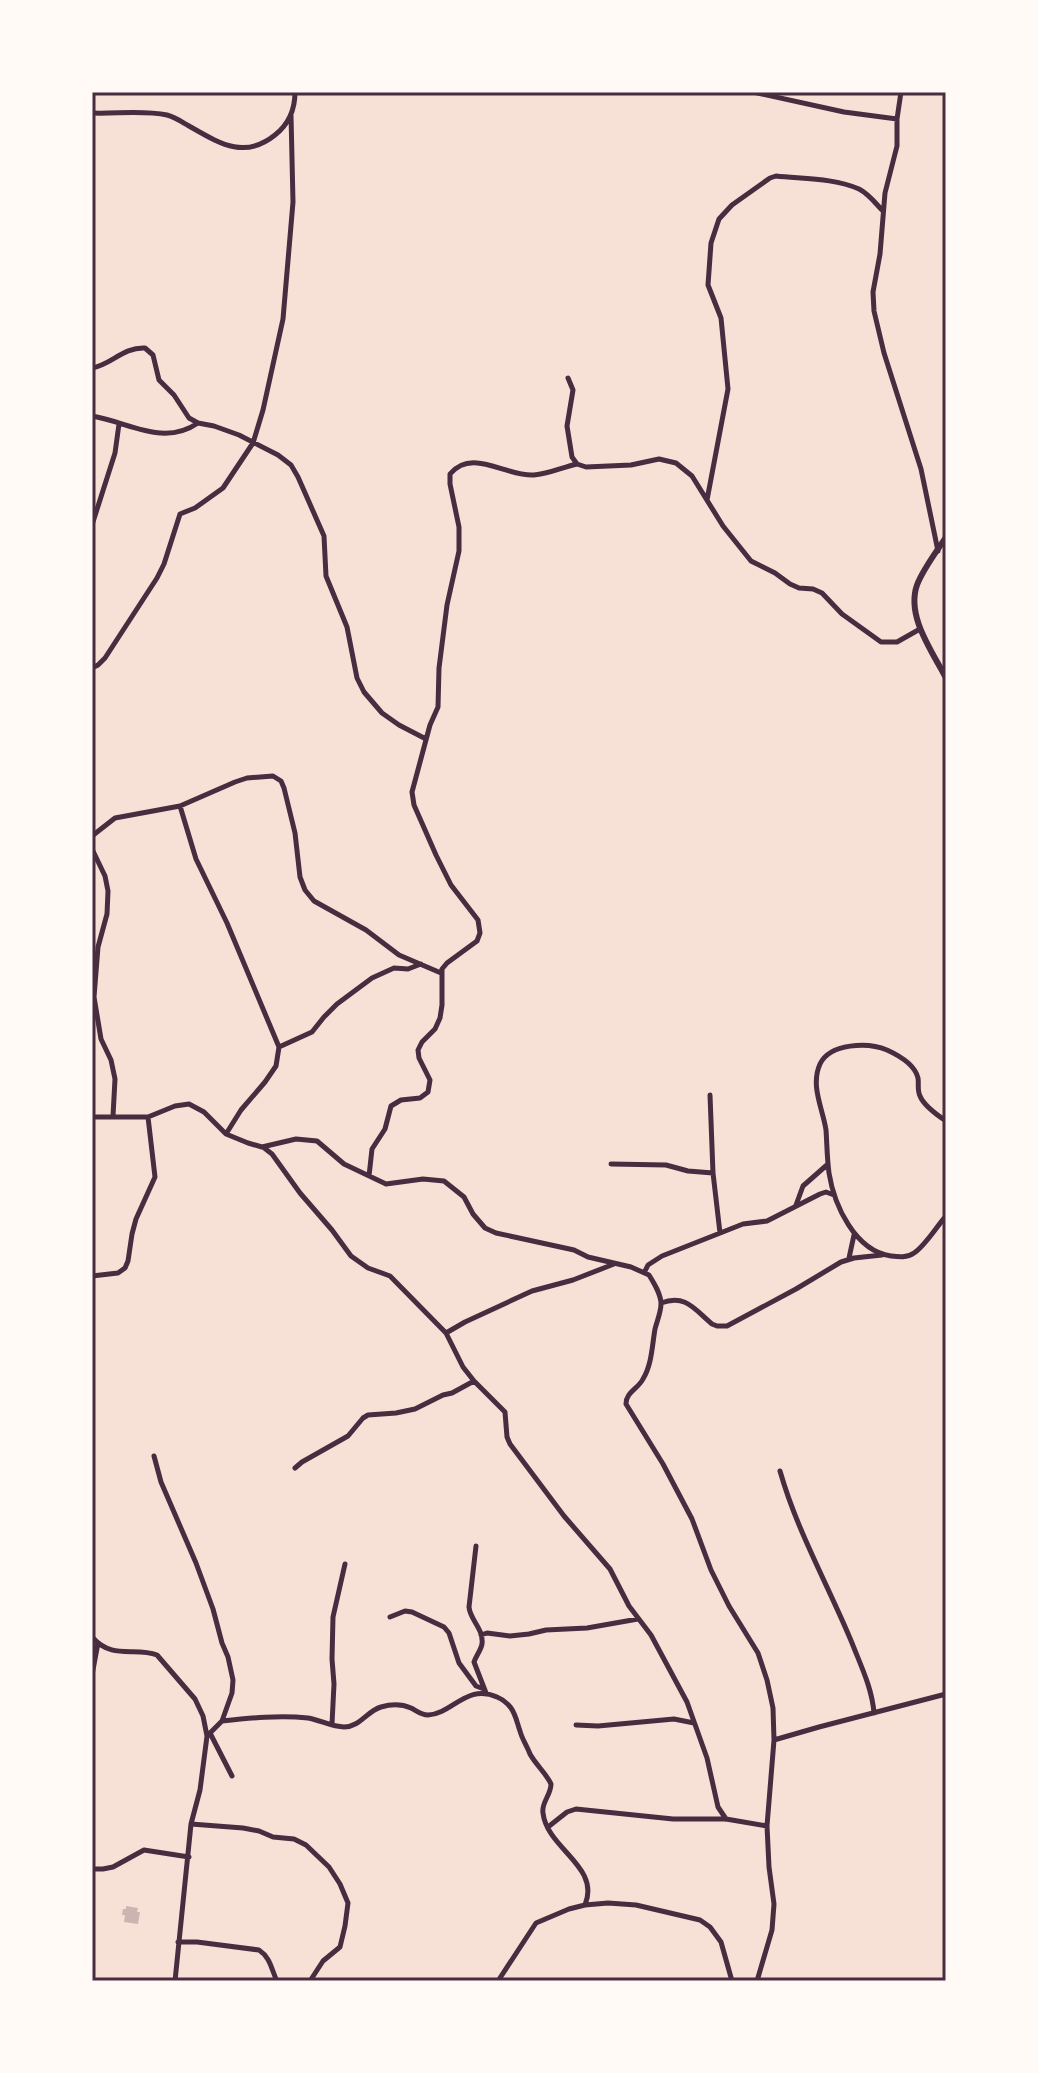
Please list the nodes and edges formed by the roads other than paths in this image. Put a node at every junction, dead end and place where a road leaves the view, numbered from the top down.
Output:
1 (295, 92) edge
2 (753, 92) edge
3 (901, 92) edge
4 (92, 113) edge
5 (291, 115) junction
6 (897, 119) junction
7 (883, 211) junction
8 (92, 368) edge
9 (568, 378) dead end
10 (92, 416) edge
11 (198, 423) junction
12 (119, 424) junction
13 (253, 443) junction
14 (577, 464) junction
15 (706, 501) junction
16 (92, 525) edge
17 (946, 537) edge
18 (938, 551) junction
19 (920, 629) junction
20 (94, 667) edge
21 (93, 674) edge
22 (946, 678) edge
23 (426, 739) junction
24 (180, 806) junction
25 (92, 836) edge
26 (92, 849) edge
27 (421, 964) junction
28 (441, 973) junction
29 (279, 1047) junction
30 (710, 1095) dead end
31 (113, 1116) junction
32 (92, 1117) edge
33 (148, 1117) junction
34 (946, 1121) edge
35 (226, 1134) junction
36 (262, 1147) junction
37 (611, 1164) dead end
38 (828, 1164) junction
39 (713, 1173) junction
40 (369, 1176) junction
41 (834, 1195) junction
42 (796, 1205) junction
43 (946, 1216) edge
44 (720, 1233) junction
45 (854, 1235) junction
46 (883, 1255) junction
47 (849, 1259) junction
48 (614, 1264) junction
49 (645, 1271) junction
50 (92, 1276) edge
51 (661, 1303) junction
52 (446, 1333) junction
53 (474, 1381) junction
54 (154, 1456) dead end
55 (295, 1468) dead end
56 (780, 1471) dead end
57 (476, 1546) dead end
58 (345, 1564) dead end
59 (390, 1617) dead end
60 (638, 1619) junction
61 (481, 1635) junction
62 (92, 1637) edge
63 (98, 1643) junction
64 (92, 1675) edge
65 (485, 1691) junction
66 (946, 1694) edge
67 (874, 1713) junction
68 (222, 1721) junction
69 (332, 1724) junction
70 (694, 1724) junction
71 (576, 1725) dead end
72 (209, 1734) junction
73 (774, 1740) junction
74 (232, 1776) dead end
75 (92, 1783) edge
76 (92, 1789) edge
77 (726, 1819) junction
78 (191, 1824) junction
79 (767, 1826) junction
80 (548, 1827) junction
81 (189, 1857) junction
82 (92, 1869) edge
83 (585, 1905) junction
84 (178, 1942) junction
85 (175, 1981) edge
86 (277, 1981) edge
87 (310, 1981) edge
88 (498, 1981) edge
89 (738, 1981) edge
90 (757, 1981) edge

1 - 5 street
2 - 6 street
3 - 6 street
4 - 5 street
5 - 13 street
6 - 7 street
7 - 15 street
7 - 18 street
8 - 11 street
9 - 14 street
10 - 12 street
11 - 12 street
11 - 13 street
12 - 16 street
13 - 20 street
13 - 23 street
14 - 15 street
14 - 23 street
15 - 19 street
17 - 18 street
18 - 19 street
19 - 22 street
20 - 21 street
23 - 28 street
24 - 25 street
24 - 27 street
24 - 29 street
26 - 31 street
27 - 28 street
27 - 29 street
28 - 40 street
29 - 35 street
30 - 39 street
31 - 32 street
31 - 33 street
33 - 35 street
33 - 50 street
34 - 38 street
35 - 36 street
36 - 40 street
36 - 52 street
37 - 39 street
38 - 41 street
38 - 42 street
39 - 44 street
40 - 48 street
41 - 42 street
41 - 45 street
42 - 44 street
43 - 46 street
44 - 49 street
45 - 46 street
45 - 47 street
46 - 47 street
47 - 51 street
48 - 49 street
48 - 52 street
49 - 51 street
51 - 73 street
52 - 53 street
53 - 55 street
53 - 60 street
54 - 68 street
56 - 67 street
57 - 61 street
58 - 69 street
59 - 65 street
60 - 61 street
60 - 70 street
61 - 65 street
62 - 63 street
63 - 64 street
63 - 72 street
65 - 69 street
65 - 80 street
66 - 67 street
67 - 73 street
68 - 69 street
68 - 72 street
70 - 71 street
70 - 77 street
72 - 74 street
72 - 78 street
73 - 79 street
75 - 76 street
77 - 79 street
77 - 80 street
78 - 81 street
78 - 87 street
79 - 90 street
80 - 83 street
81 - 82 street
81 - 84 street
83 - 88 street
83 - 89 street
84 - 85 street
84 - 86 street

